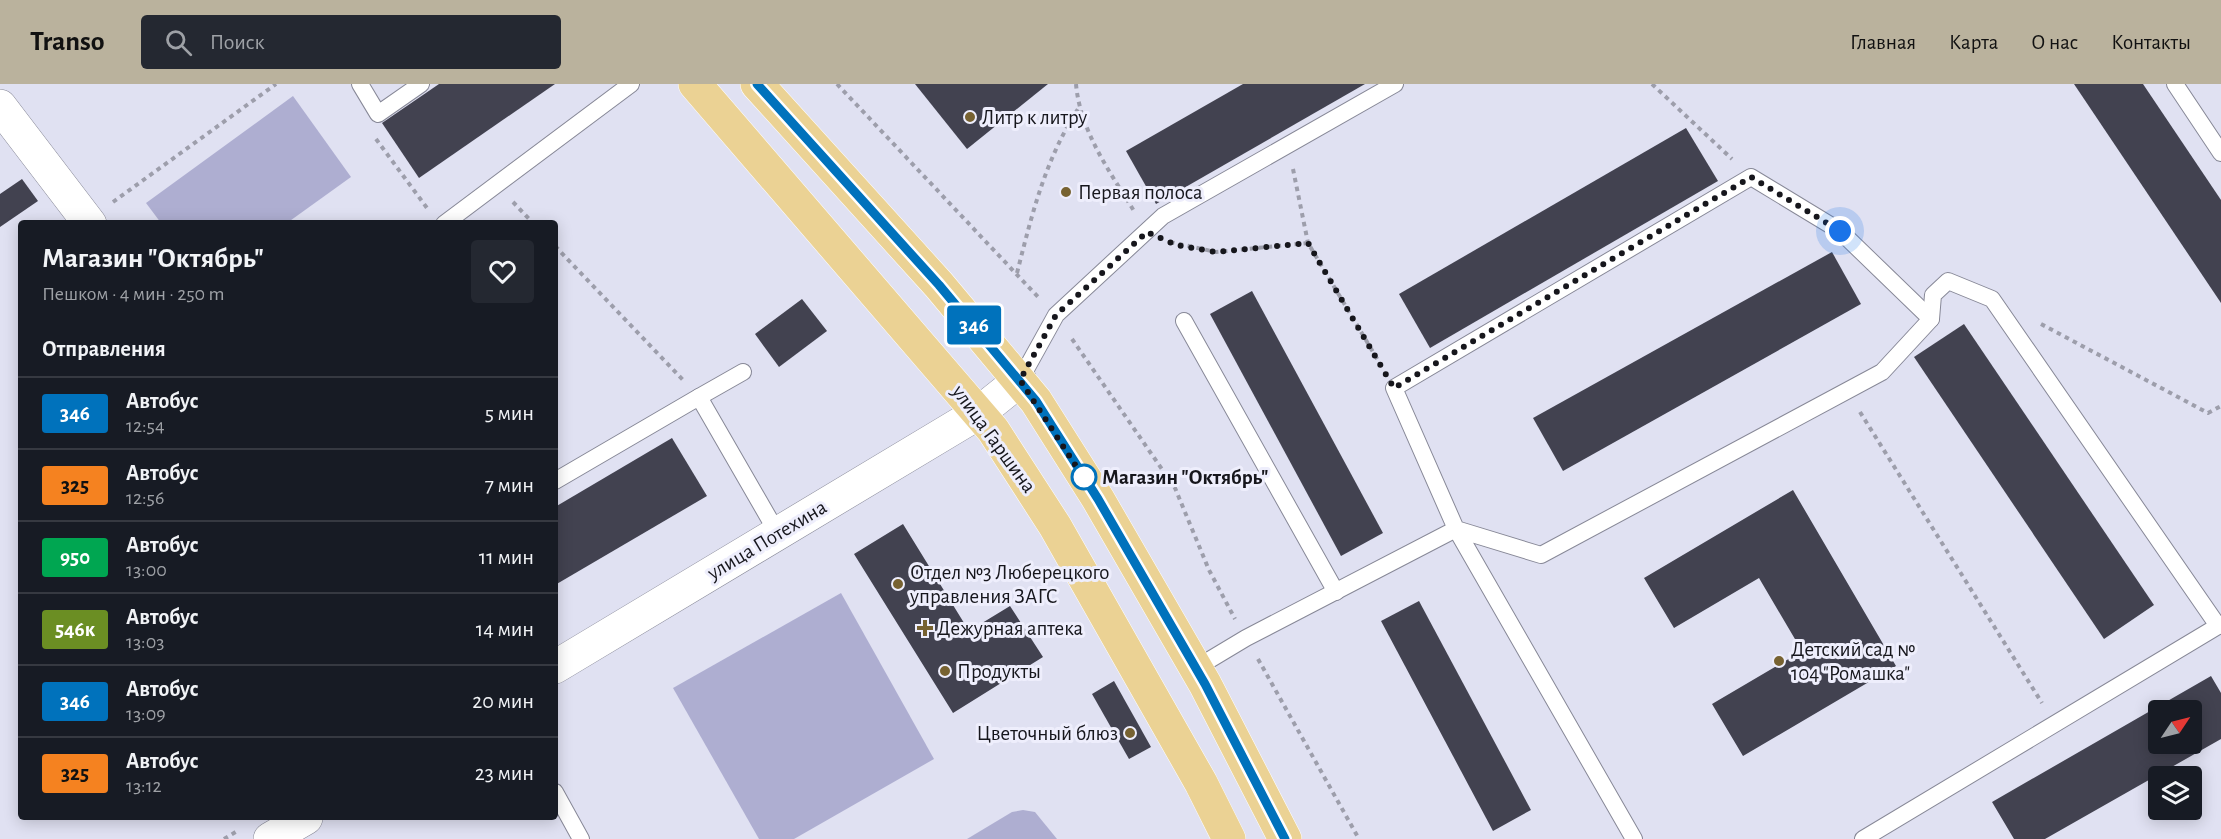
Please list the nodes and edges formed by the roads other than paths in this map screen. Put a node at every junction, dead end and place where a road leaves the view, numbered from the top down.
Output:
1 (360, 84) edge
2 (421, 84) edge
3 (631, 84) edge
4 (695, 84) edge
5 (757, 84) edge
6 (1395, 84) edge
7 (2175, 84) edge
8 (0, 106) edge
9 (2221, 153) edge
10 (438, 219) edge
11 (87, 220) edge
12 (1931, 319) junction
13 (1184, 321) dead end
14 (743, 372) dead end
15 (1020, 380) junction
16 (699, 397) junction
17 (980, 412) junction
18 (558, 479) edge
19 (1456, 529) junction
20 (778, 534) junction
21 (1336, 592) junction
22 (2220, 625) edge
23 (558, 665) edge
24 (1196, 668) junction
25 (558, 797) edge
26 (303, 820) edge
27 (270, 839) edge
28 (581, 839) edge
29 (1229, 839) edge
30 (1285, 839) edge
31 (1634, 839) edge
32 (1863, 839) edge

1 - 2 lane
3 - 10 lane
4 - 17 main road, улица Гаршина
5 - 15 main road
6 - 15 lane
7 - 9 lane
8 - 11 street
12 - 19 lane
12 - 19 lane
12 - 22 lane
13 - 21 lane
14 - 16 lane
15 - 17 street, улица Потехина
15 - 24 main road
16 - 18 lane
16 - 20 lane
17 - 20 street, улица Потехина
17 - 29 main road, улица Гаршина
19 - 21 lane
19 - 31 lane
20 - 23 street, улица Потехина
21 - 24 lane
22 - 32 lane
24 - 30 main road
25 - 28 lane
26 - 27 street

